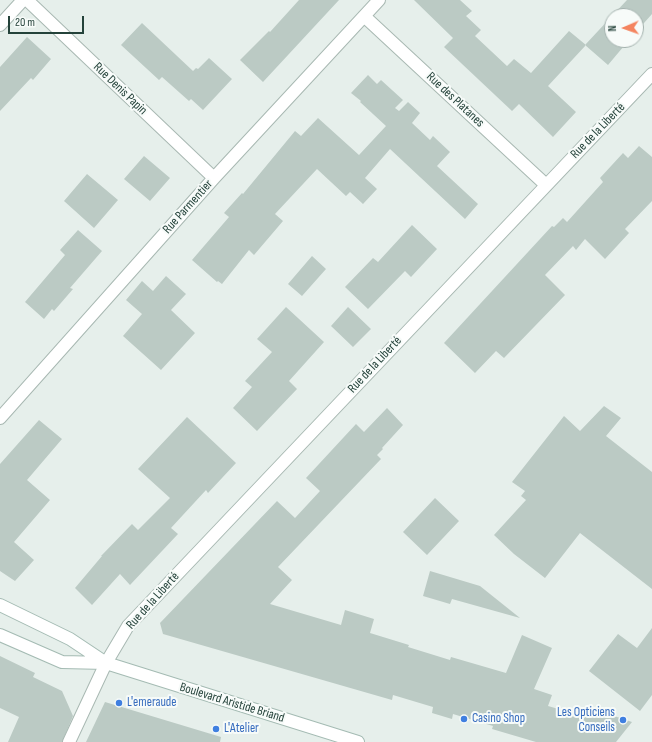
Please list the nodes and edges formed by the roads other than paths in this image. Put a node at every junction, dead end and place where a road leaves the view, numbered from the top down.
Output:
1 (23, 0) edge
2 (27, 0) edge
3 (379, 0) edge
4 (364, 16) junction
5 (0, 25) edge
6 (652, 74) edge
7 (214, 178) junction
8 (546, 185) junction
9 (0, 418) edge
10 (0, 605) edge
11 (0, 635) edge
12 (106, 663) junction
13 (69, 742) edge
14 (358, 742) edge

1 - 5 street
2 - 7 street, Rue Denis Papin
3 - 4 street, Rue Parmentier
4 - 7 street, Rue Parmentier
4 - 8 street, Rue des Platanes
6 - 8 street, Rue de la Liberté
7 - 9 street, Rue Parmentier
8 - 12 street, Rue de la Liberté
10 - 12 street, Boulevard Aristide Briand
11 - 12 street, Boulevard Aristide Briand
12 - 13 street, Rue de la Liberté
12 - 14 street, Boulevard Aristide Briand

